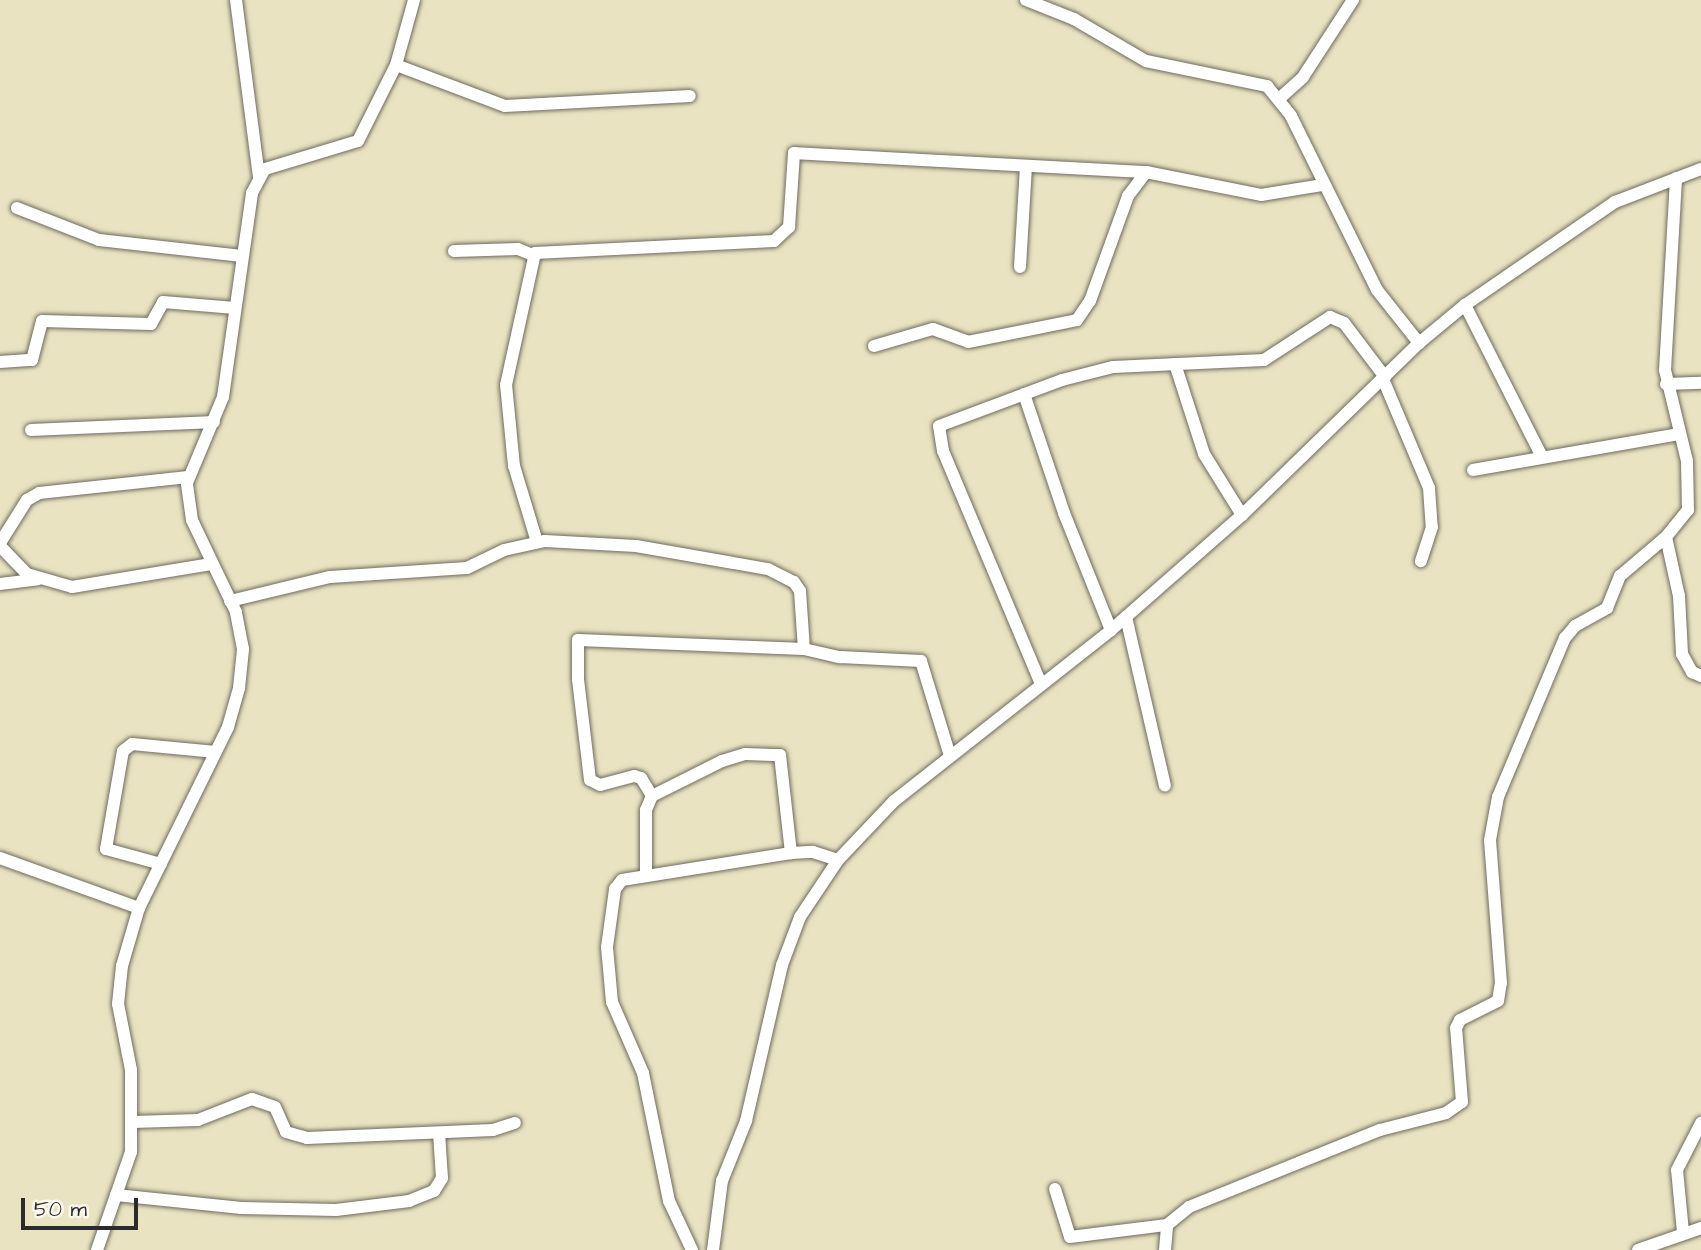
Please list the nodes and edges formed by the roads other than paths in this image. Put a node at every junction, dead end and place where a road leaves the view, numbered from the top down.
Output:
1 (236, 0) edge
2 (414, 0) edge
3 (1026, 0) edge
4 (1353, 0) edge
5 (396, 65) junction
6 (690, 96) dead end
7 (1280, 98) junction
8 (1026, 166) junction
9 (1701, 169) edge
10 (1146, 172) junction
11 (259, 177) junction
12 (1676, 178) junction
13 (1324, 185) junction
14 (17, 208) dead end
15 (454, 251) dead end
16 (533, 255) junction
17 (242, 256) junction
18 (1020, 267) dead end
19 (1465, 305) junction
20 (235, 308) junction
21 (1419, 343) junction
22 (874, 346) dead end
23 (0, 362) edge
24 (1175, 364) junction
25 (1384, 378) junction
26 (1701, 383) edge
27 (1666, 384) junction
28 (1024, 394) junction
29 (214, 422) junction
30 (31, 430) dead end
31 (1679, 434) junction
32 (1542, 457) junction
33 (1473, 470) dead end
34 (188, 477) junction
35 (1242, 515) junction
36 (1666, 537) junction
37 (537, 542) junction
38 (0, 544) edge
39 (1421, 561) dead end
40 (211, 564) junction
41 (38, 579) junction
42 (0, 584) edge
43 (230, 601) junction
44 (1126, 617) junction
45 (1111, 630) junction
46 (804, 649) junction
47 (1701, 676) edge
48 (1041, 684) junction
49 (216, 752) junction
50 (950, 756) junction
51 (1165, 786) dead end
52 (652, 796) junction
53 (791, 853) junction
54 (0, 858) edge
55 (838, 860) junction
56 (161, 864) junction
57 (646, 875) junction
58 (139, 908) junction
59 (133, 1122) junction
60 (515, 1123) dead end
61 (1701, 1123) edge
62 (439, 1133) junction
63 (1055, 1189) dead end
64 (116, 1195) junction
65 (1167, 1225) junction
66 (1701, 1228) edge
67 (1683, 1232) junction
68 (97, 1250) edge
69 (692, 1250) edge
70 (713, 1250) edge
71 (1165, 1250) edge
72 (1638, 1250) edge

1 - 11 street
2 - 5 street
3 - 7 street
4 - 7 street
5 - 6 street
5 - 11 street
7 - 13 street
8 - 10 street
8 - 16 street
8 - 18 street
9 - 12 street
10 - 13 street
10 - 22 street
11 - 17 street
12 - 19 street
12 - 27 street
13 - 21 street
14 - 17 street
15 - 16 street
16 - 37 street
17 - 20 street
19 - 21 street
19 - 32 street
20 - 23 street
20 - 29 street
21 - 25 street
24 - 25 street
24 - 28 street
24 - 35 street
25 - 35 street
25 - 39 street
26 - 27 street
27 - 31 street
28 - 45 street
28 - 48 street
29 - 30 street
29 - 34 street
31 - 32 street
31 - 36 street
32 - 33 street
34 - 38 street
34 - 40 street
35 - 44 street
36 - 47 street
36 - 65 street
37 - 43 street
37 - 46 street
38 - 41 street
40 - 41 street
40 - 43 street
41 - 42 street
43 - 49 street
44 - 45 street
44 - 51 street
45 - 48 street
46 - 50 street
46 - 52 street
48 - 50 street
49 - 56 street
49 - 56 street
50 - 55 street
52 - 53 street
52 - 57 street
53 - 55 street
53 - 57 street
54 - 58 street
55 - 70 street
56 - 58 street
57 - 69 street
58 - 59 street
59 - 62 street
59 - 64 street
60 - 62 street
61 - 67 street
62 - 64 street
63 - 65 street
64 - 68 street
65 - 71 street
66 - 67 street
67 - 72 street

